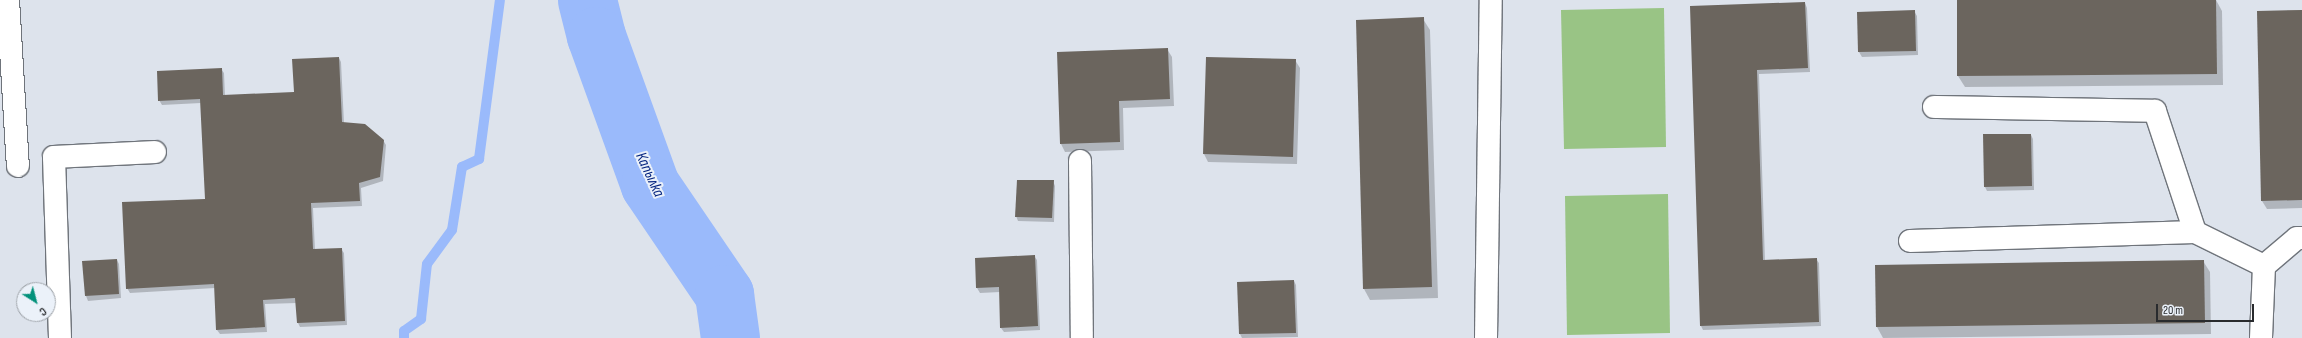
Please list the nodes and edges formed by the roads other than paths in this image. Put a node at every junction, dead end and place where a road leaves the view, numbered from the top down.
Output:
1 (8, 0) edge
2 (1492, 0) edge
3 (1934, 107) dead end
4 (155, 152) dead end
5 (1080, 161) dead end
6 (18, 166) dead end
7 (2195, 232) junction
8 (2302, 238) edge
9 (1910, 241) dead end
10 (2264, 266) junction
11 (60, 338) edge
12 (1082, 338) edge
13 (1486, 338) edge
14 (2261, 338) edge

1 - 6 main road
2 - 13 main road
3 - 7 main road
4 - 11 main road
5 - 12 main road
7 - 9 main road
7 - 10 main road
8 - 10 main road
10 - 14 main road

